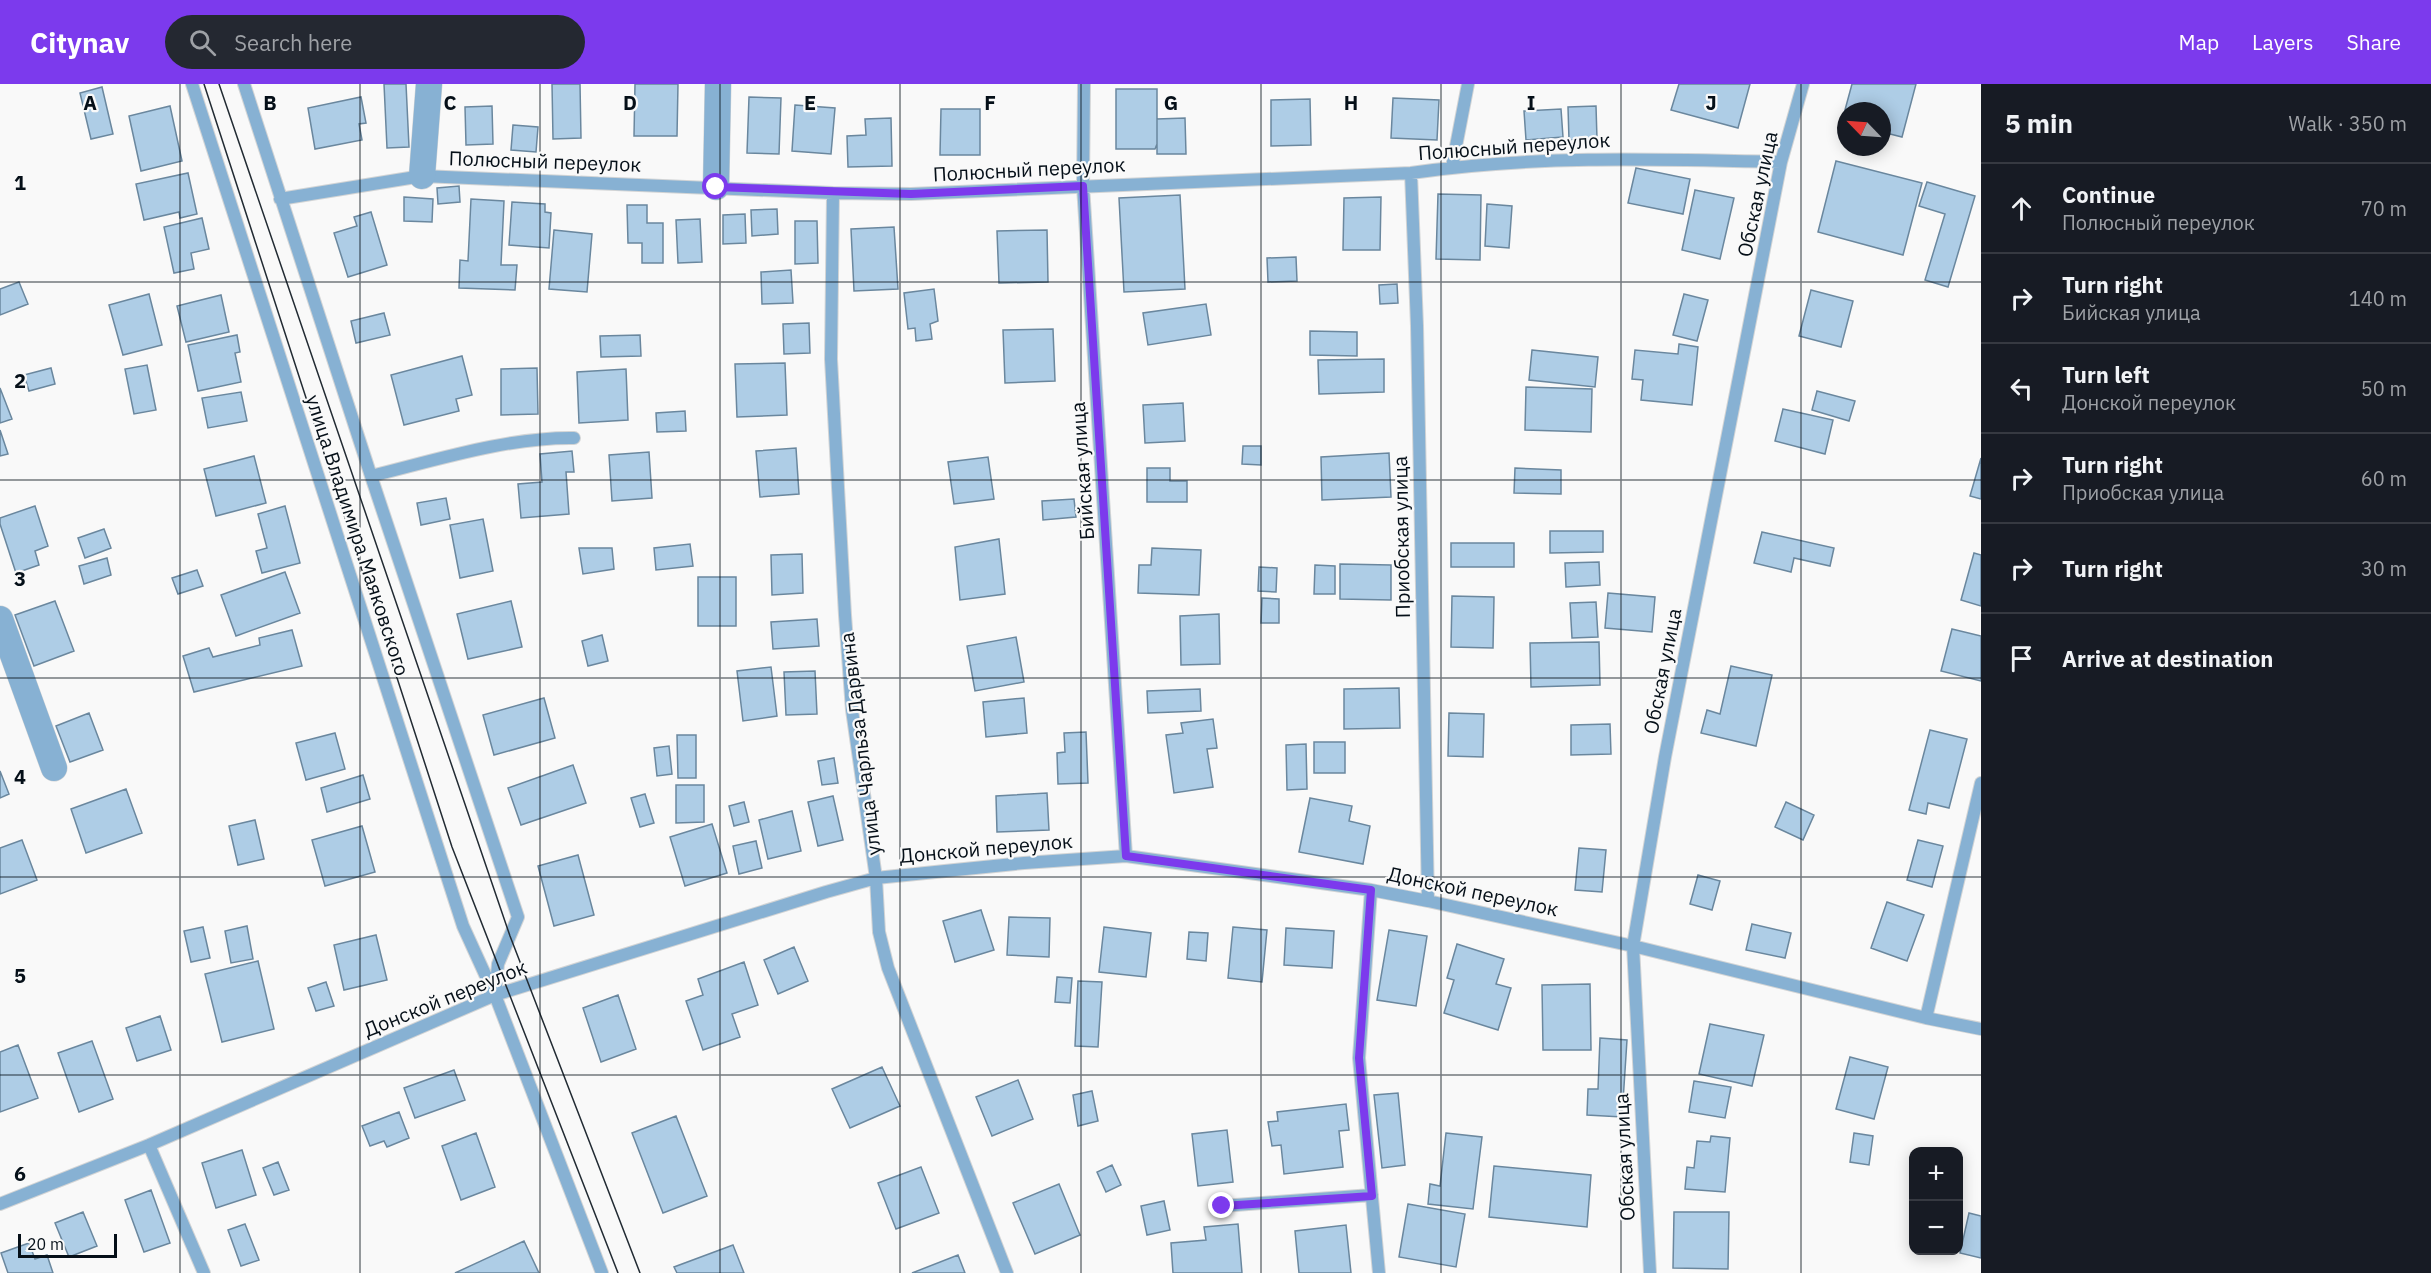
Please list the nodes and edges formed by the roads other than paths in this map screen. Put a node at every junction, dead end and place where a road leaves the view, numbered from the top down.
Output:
1 (192, 84) edge
2 (244, 84) edge
3 (429, 84) edge
4 (718, 84) edge
5 (1084, 84) edge
6 (1468, 84) edge
7 (1803, 84) edge
8 (1781, 162) junction
9 (1452, 167) junction
10 (1412, 173) junction
11 (422, 176) junction
12 (1083, 186) junction
13 (716, 187) junction
14 (833, 192) junction
15 (280, 199) junction
16 (574, 438) dead end
17 (371, 476) junction
18 (0, 618) edge
19 (54, 768) dead end
20 (1981, 783) edge
21 (1126, 856) junction
22 (876, 878) junction
23 (1371, 890) junction
24 (1428, 901) junction
25 (1633, 945) junction
26 (495, 995) junction
27 (1926, 1018) junction
28 (1981, 1029) edge
29 (149, 1145) junction
30 (1372, 1196) junction
31 (0, 1204) edge
32 (1222, 1206) dead end
33 (204, 1273) edge
34 (602, 1273) edge
35 (1007, 1273) edge
36 (1379, 1273) edge
37 (1650, 1273) edge

1 - 26 lane, улица Владимира Маяковского
2 - 15 lane, улица Владимира Маяковского
3 - 11 street
4 - 13 street
5 - 12 lane, Бийская улица
6 - 9 lane
7 - 8 lane, Обская улица
8 - 9 lane, Полюсный переулок
8 - 25 lane, Обская улица
9 - 10 lane, Полюсный переулок
10 - 12 lane, Полюсный переулок
10 - 24 lane, Приобская улица
11 - 13 lane, Полюсный переулок
11 - 15 lane, Полюсный переулок
12 - 14 lane, Полюсный переулок
12 - 21 lane, Бийская улица
13 - 14 lane, Полюсный переулок
14 - 22 lane, улица Чарльза Дарвина
15 - 17 lane, улица Владимира Маяковского
16 - 17 lane
17 - 26 lane, улица Владимира Маяковского
18 - 19 street
20 - 27 lane
21 - 22 lane, Донской переулок
21 - 23 lane, Донской переулок
22 - 26 lane, Донской переулок
22 - 35 lane, улица Чарльза Дарвина
23 - 24 lane, Донской переулок
23 - 30 lane
24 - 25 lane, Донской переулок
25 - 27 lane, Донской переулок
25 - 37 lane, Обская улица
26 - 29 lane, Донской переулок
26 - 34 lane, улица Владимира Маяковского
27 - 28 lane, Донской переулок
29 - 31 lane, Донской переулок
29 - 33 lane
30 - 32 lane
30 - 36 lane

